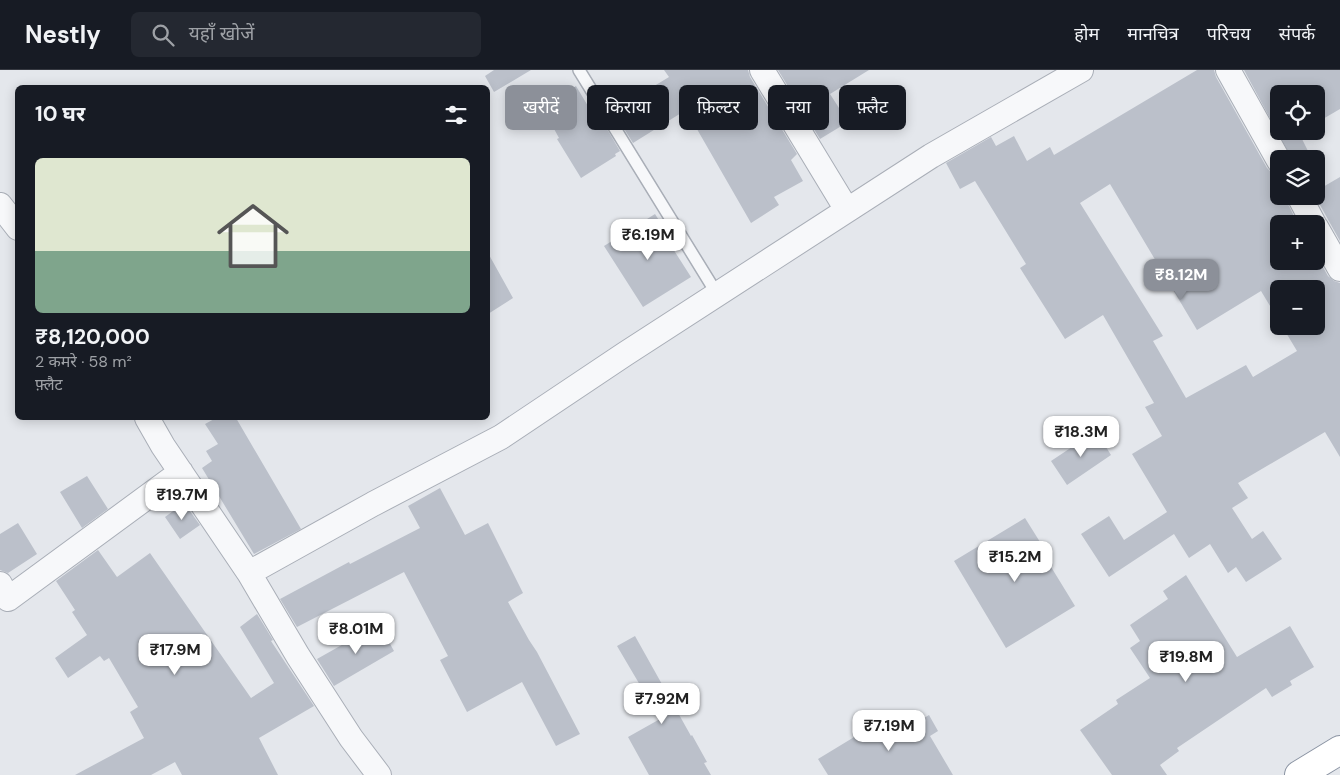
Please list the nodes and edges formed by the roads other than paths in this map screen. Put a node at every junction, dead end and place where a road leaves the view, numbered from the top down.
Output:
1 (579, 70) edge
2 (762, 70) edge
3 (1081, 70) edge
4 (1228, 70) edge
5 (1273, 150) edge
6 (0, 205) edge
7 (847, 210) junction
8 (15, 224) edge
9 (1325, 243) edge
10 (1340, 269) edge
11 (717, 294) junction
12 (148, 420) edge
13 (181, 472) junction
14 (249, 574) junction
15 (0, 584) edge
16 (1340, 750) edge
17 (379, 775) edge
18 (1299, 775) edge

1 - 11 lane
2 - 7 street
3 - 7 street
4 - 5 street
6 - 8 street
7 - 11 street
9 - 10 street
11 - 14 street
12 - 13 street
13 - 14 street
13 - 15 street
14 - 17 street
16 - 18 highway

